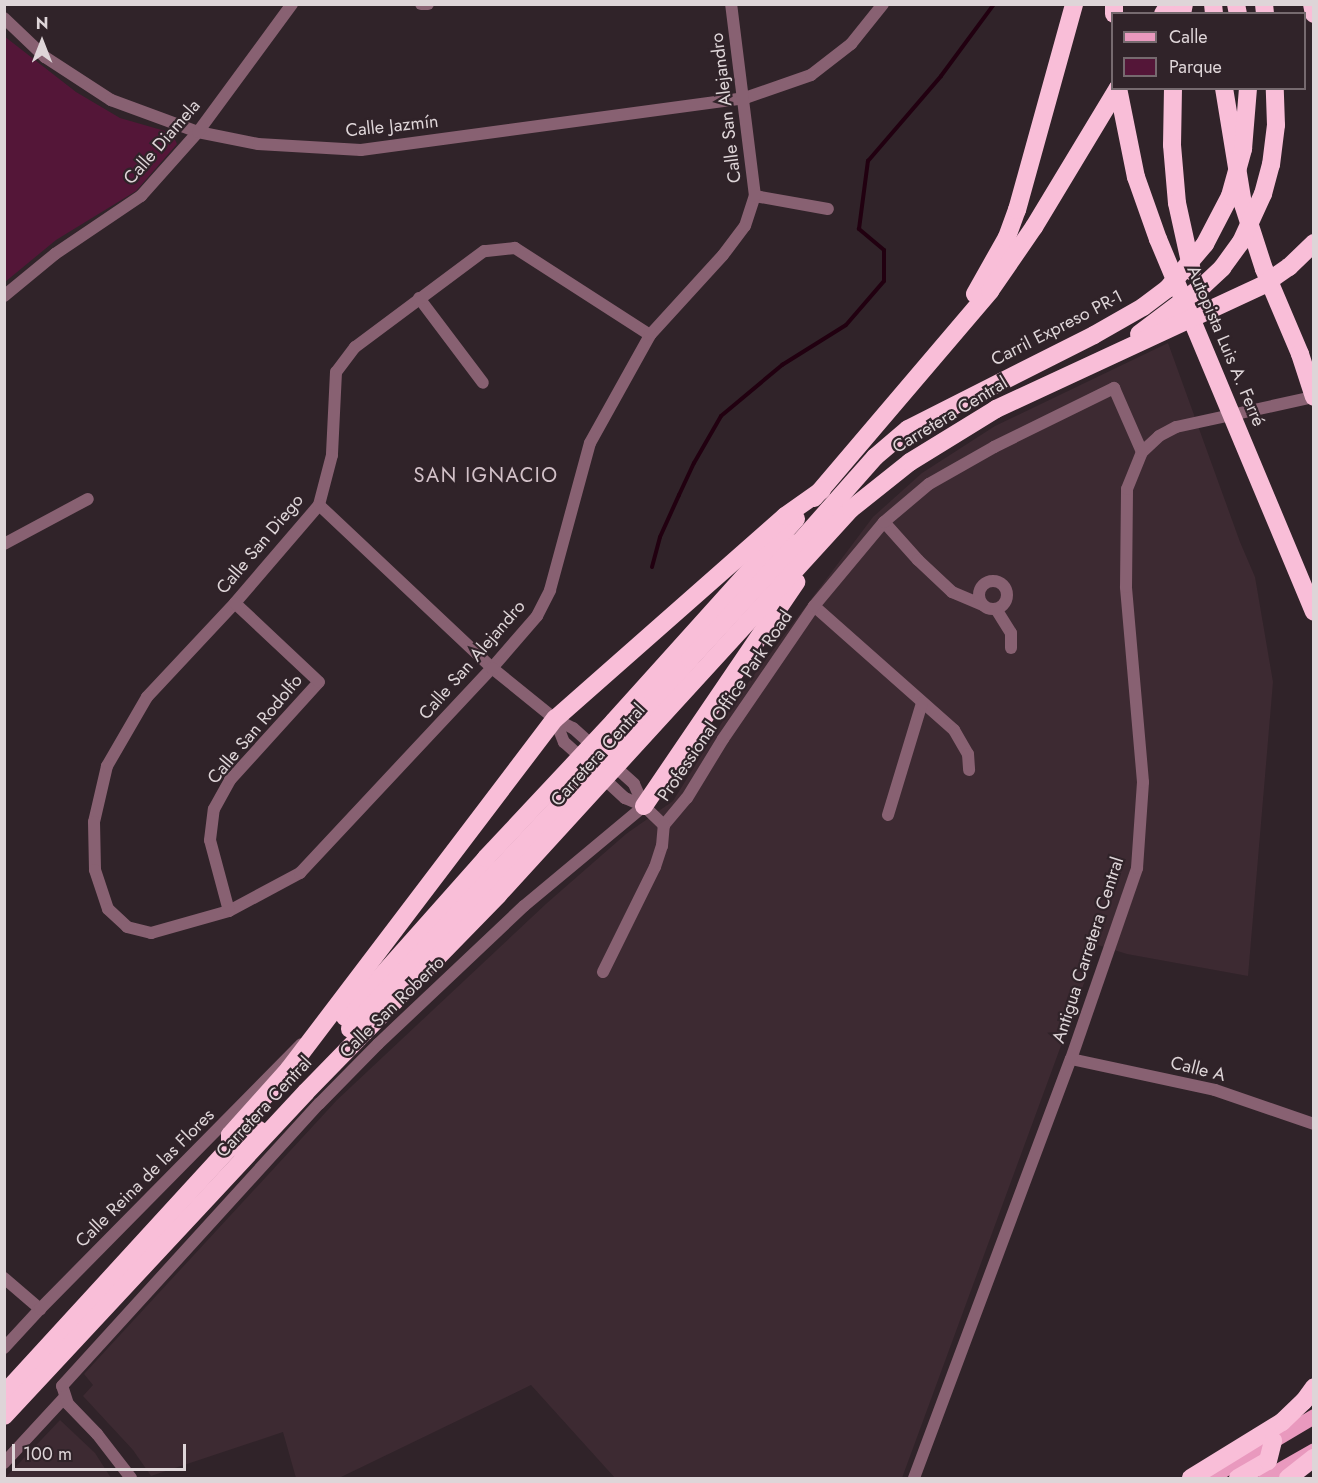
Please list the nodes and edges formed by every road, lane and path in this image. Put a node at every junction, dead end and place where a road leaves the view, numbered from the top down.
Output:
1 (292, 4) edge
2 (421, 4) edge
3 (428, 4) edge
4 (731, 4) edge
5 (883, 4) edge
6 (1074, 4) edge
7 (1312, 4) edge
8 (1314, 14) edge
9 (4, 18) edge
10 (1117, 90) edge
11 (1118, 90) edge
12 (1173, 90) edge
13 (1224, 90) edge
14 (1248, 90) edge
15 (1275, 90) edge
16 (745, 98) junction
17 (198, 132) junction
18 (755, 196) junction
19 (828, 209) dead end
20 (1314, 243) edge
21 (4, 296) edge
22 (419, 298) junction
23 (650, 335) junction
24 (951, 335) junction
25 (1140, 337) junction
26 (483, 383) dead end
27 (1224, 393) junction
28 (1314, 397) edge
29 (1142, 452) junction
30 (822, 490) junction
31 (88, 499) dead end
32 (319, 505) junction
33 (884, 522) junction
34 (834, 527) junction
35 (4, 544) edge
36 (235, 603) junction
37 (983, 605) junction
38 (814, 606) junction
39 (996, 609) junction
40 (1314, 612) edge
41 (1011, 648) dead end
42 (492, 668) junction
43 (922, 703) junction
44 (555, 719) junction
45 (630, 731) junction
46 (969, 770) dead end
47 (569, 794) junction
48 (644, 806) junction
49 (888, 815) dead end
50 (664, 825) junction
51 (229, 911) junction
52 (603, 972) dead end
53 (314, 1036) junction
54 (1071, 1059) junction
55 (1314, 1124) edge
56 (230, 1148) junction
57 (4, 1278) edge
58 (40, 1309) junction
59 (4, 1348) edge
60 (1314, 1387) edge
61 (63, 1392) junction
62 (4, 1394) edge
63 (4, 1416) edge
64 (1314, 1416) edge
65 (1273, 1441) junction
66 (1314, 1450) edge
67 (1314, 1458) edge
68 (4, 1463) edge
69 (130, 1479) edge
70 (914, 1479) edge
71 (1191, 1479) edge
72 (1209, 1479) edge
73 (1238, 1479) edge
74 (1265, 1479) edge
75 (1288, 1479) edge

1 - 17 street, Calle Diamela
2 - 3 street
4 - 16 street, Calle San Alejandro
5 - 16 street, Calle Jazmín
6 - 24 highway
7 - 8 highway
9 - 17 street, Calle Jazmín
10 - 24 highway, Carretera Central
11 - 27 highway, Autopista Luis A. Ferré
12 - 27 highway
13 - 28 highway
14 - 45 highway, Carril Expreso PR-1
15 - 25 highway
16 - 17 street, Calle Jazmín
16 - 18 street, Calle San Alejandro
17 - 21 street, Calle Diamela
18 - 19 street
18 - 23 street, Calle San Alejandro
20 - 25 highway, Carretera Central
22 - 23 street, Calle San Diego
22 - 26 street
22 - 32 street, Calle San Diego
23 - 42 street, Calle San Alejandro
24 - 30 highway, Carretera Central
25 - 34 highway, Carretera Central
27 - 40 highway, Autopista Luis A. Ferré
28 - 29 street, Antigua Carretera Central
29 - 33 street, Professional Office Park Road
29 - 54 street, Antigua Carretera Central
30 - 44 highway
30 - 45 highway, Carretera Central
31 - 35 street
32 - 36 street, Calle San Diego
32 - 42 street
33 - 37 street
33 - 38 street, Professional Office Park Road
34 - 45 highway, Carretera Central
34 - 48 highway
36 - 51 street, Calle San Rodolfo
36 - 51 street, Calle San Diego
37 - 39 street
37 - 39 street
38 - 43 street, Professional Office Park Road
38 - 50 street, Professional Office Park Road
39 - 41 street
42 - 44 street
42 - 51 street, Calle San Alejandro
43 - 46 street, Professional Office Park Road
43 - 49 street
44 - 48 street
44 - 53 highway
45 - 47 highway, Carretera Central
45 - 47 highway, Carretera Central
47 - 56 highway, Carretera Central
47 - 63 highway, Carretera Central
48 - 50 street
48 - 61 street, Calle San Roberto
50 - 52 street
53 - 56 highway
53 - 58 street, Calle Reina de las Flores
54 - 55 street, Calle A
54 - 70 street, Antigua Carretera Central
56 - 62 highway, Carretera Central
57 - 58 street
58 - 59 street, Calle Reina de las Flores
60 - 71 highway
61 - 68 street, Calle San Roberto
61 - 69 street
64 - 65 main road
65 - 72 main road
65 - 73 highway
66 - 74 main road
67 - 75 highway

